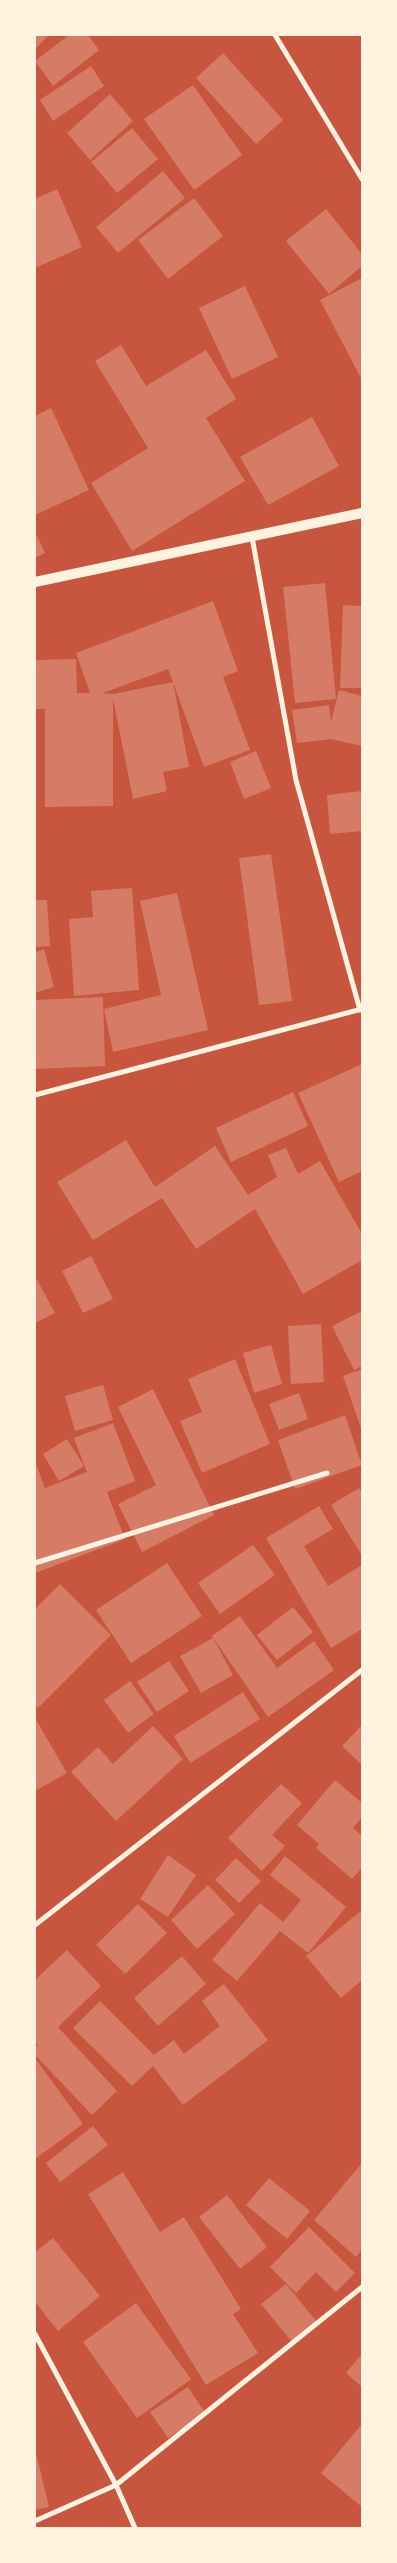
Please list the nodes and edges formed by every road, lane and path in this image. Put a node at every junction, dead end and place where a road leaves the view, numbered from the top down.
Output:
1 (276, 35) edge
2 (362, 179) edge
3 (362, 513) edge
4 (252, 536) junction
5 (35, 582) edge
6 (361, 1010) edge
7 (35, 1095) edge
8 (327, 1473) dead end
9 (35, 1562) edge
10 (362, 1670) edge
11 (35, 1925) edge
12 (362, 2286) edge
13 (35, 2334) edge
14 (116, 2485) junction
15 (35, 2521) edge
16 (135, 2528) edge

1 - 2 street
3 - 4 main road
4 - 5 main road
4 - 6 street
6 - 7 street
8 - 9 street
10 - 11 street
12 - 14 street
13 - 14 street
14 - 15 street
14 - 16 street

